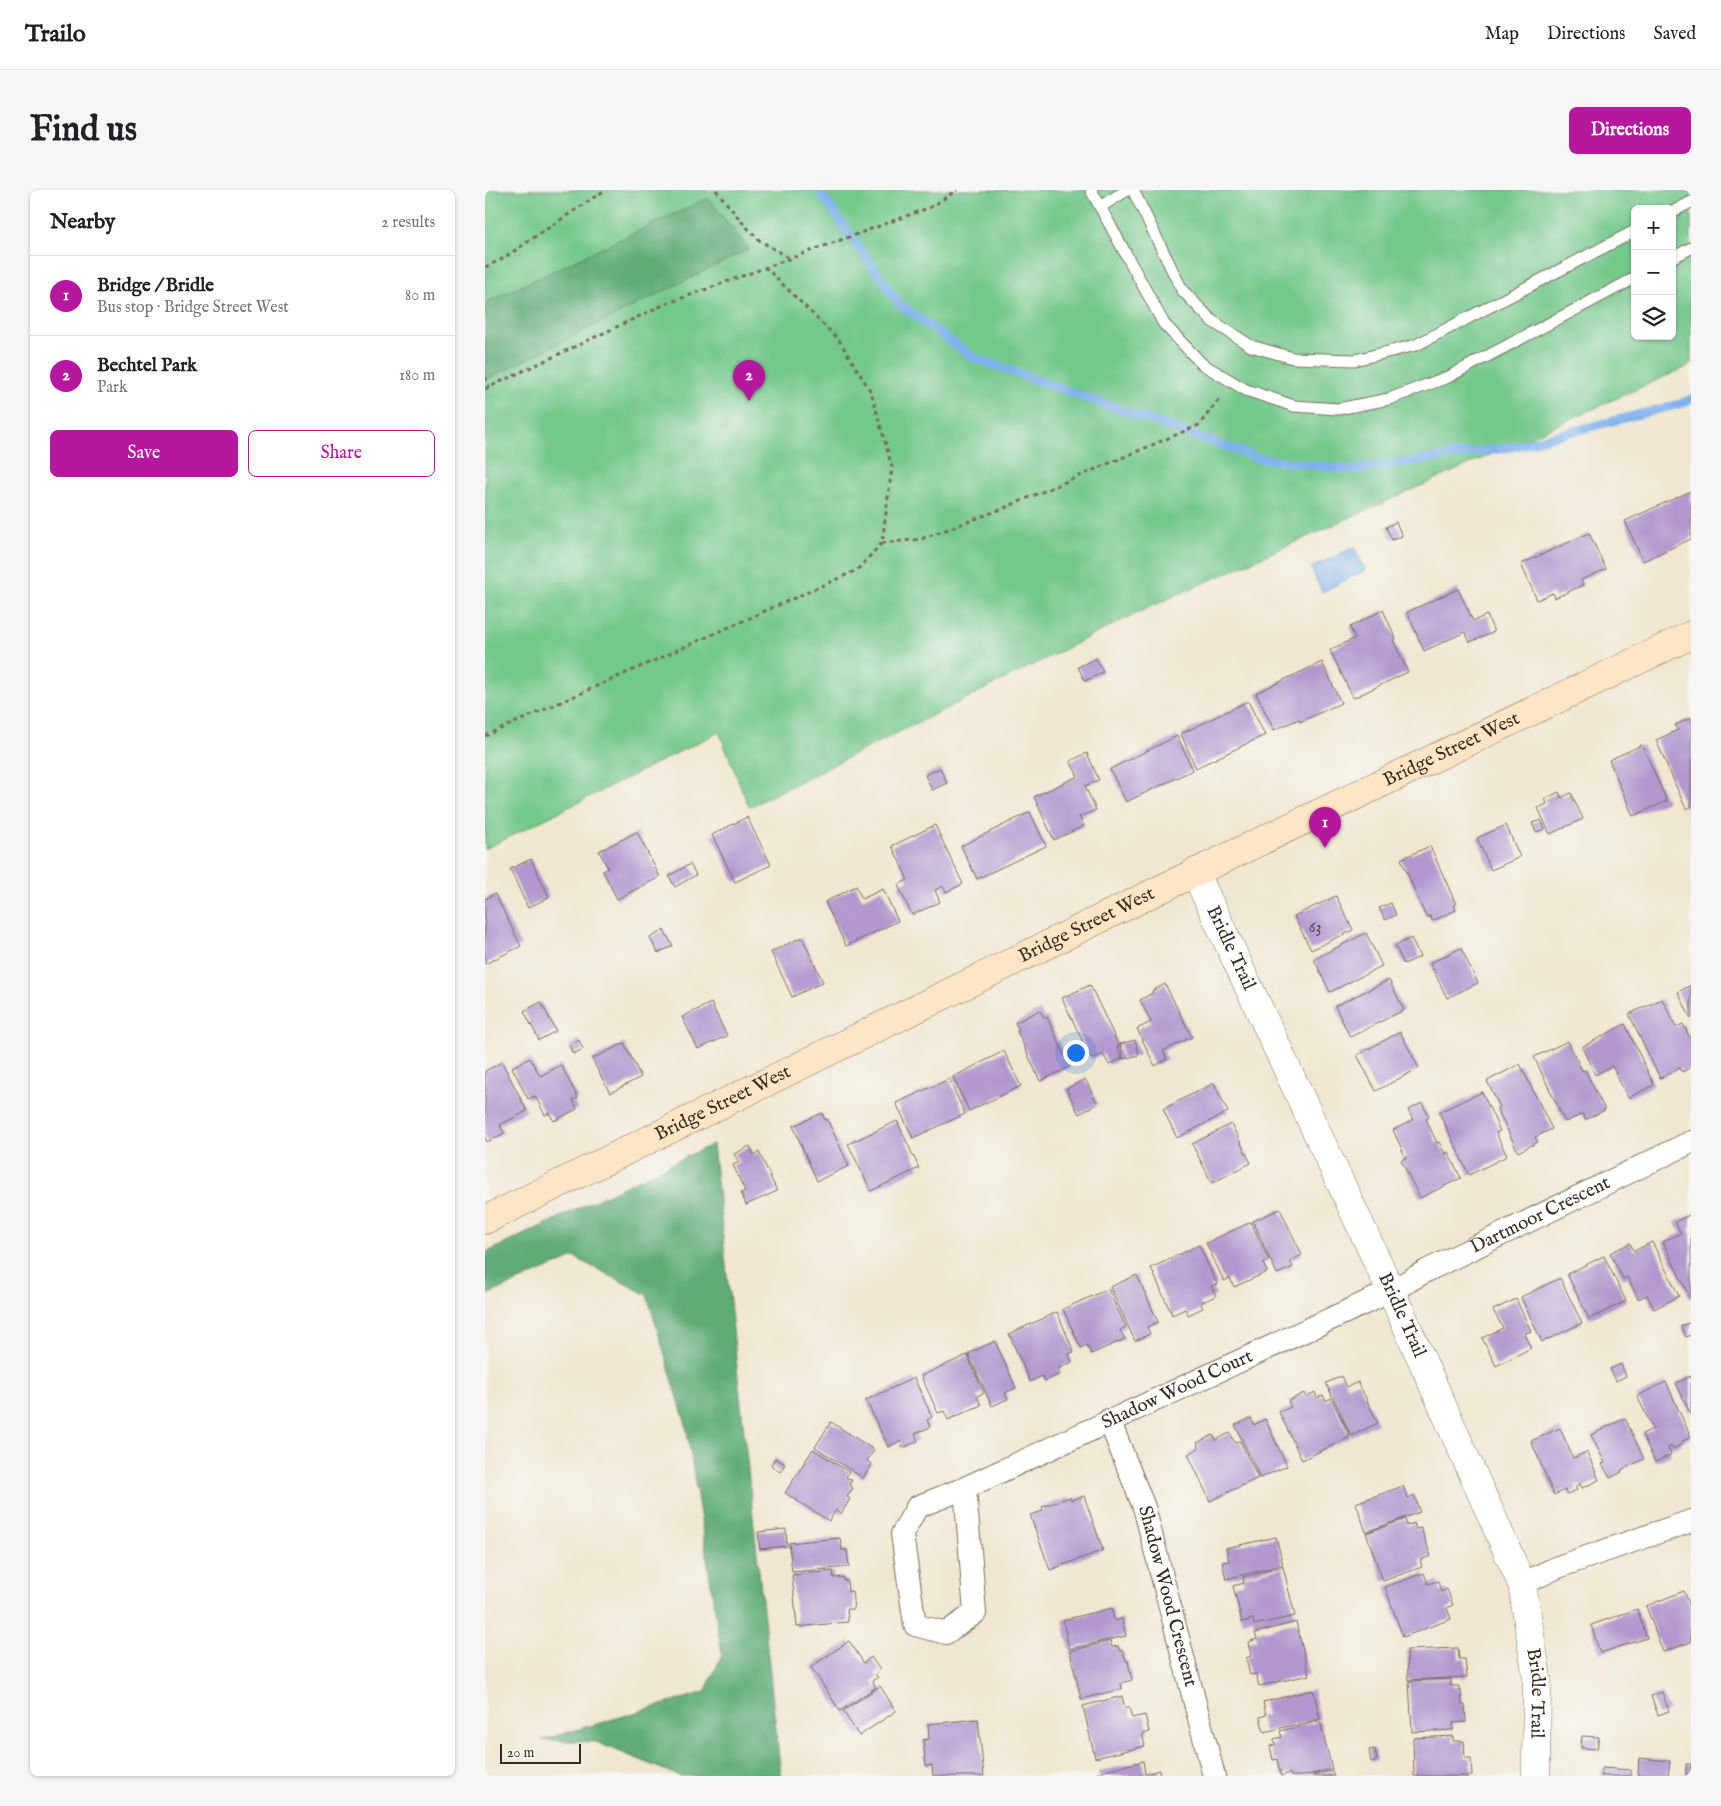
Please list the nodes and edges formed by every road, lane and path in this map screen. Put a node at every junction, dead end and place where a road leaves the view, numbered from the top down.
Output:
1 (605, 190) edge
2 (716, 190) edge
3 (957, 190) edge
4 (1091, 190) edge
5 (1127, 190) edge
6 (1133, 190) edge
7 (1691, 202) edge
8 (1100, 208) junction
9 (1676, 210) edge
10 (1631, 233) edge
11 (1691, 248) edge
12 (1676, 256) edge
13 (789, 258) junction
14 (485, 267) edge
15 (765, 267) junction
16 (1631, 280) edge
17 (485, 377) edge
18 (1233, 382) junction
19 (487, 388) edge
20 (881, 544) junction
21 (1691, 635) edge
22 (485, 736) edge
23 (1195, 872) junction
24 (1691, 1142) edge
25 (485, 1220) edge
26 (1391, 1291) junction
27 (1109, 1420) junction
28 (965, 1488) junction
29 (1691, 1520) edge
30 (1522, 1584) junction
31 (1214, 1776) edge
32 (1536, 1776) edge

1 - 14 path
2 - 13 path
3 - 13 path
4 - 8 lane
5 - 8 lane
6 - 10 lane
7 - 9 lane
8 - 18 lane
11 - 12 lane
13 - 15 path
15 - 19 path
15 - 20 path
16 - 18 lane
17 - 19 path
18 - 20 path
20 - 22 path
21 - 23 main road, Bridge Street West
23 - 25 main road, Bridge Street West
23 - 26 street, Bridle Trail
24 - 26 street, Dartmoor Crescent
26 - 27 street, Shadow Wood Court
26 - 30 street, Bridle Trail
27 - 28 street, Shadow Wood Court
27 - 31 street, Shadow Wood Crescent
28 - 28 street, Shadow Wood Court
29 - 30 street
30 - 32 street, Bridle Trail

